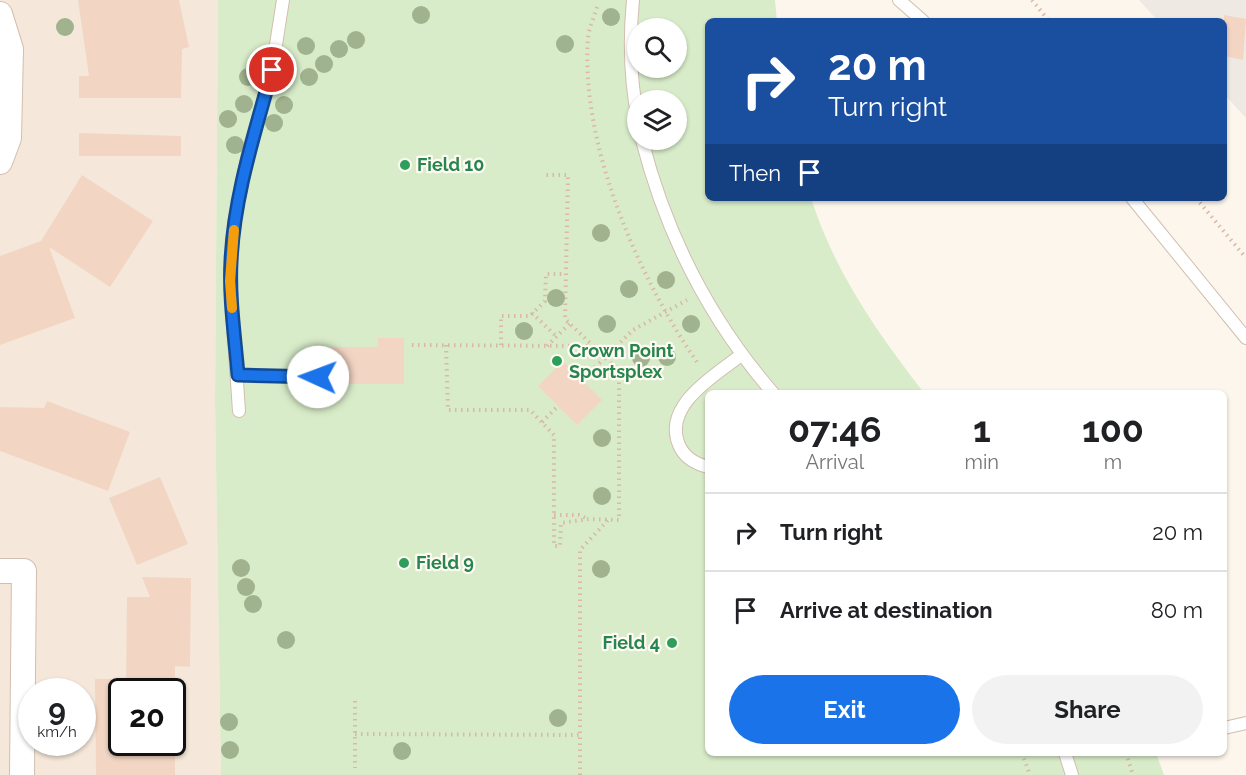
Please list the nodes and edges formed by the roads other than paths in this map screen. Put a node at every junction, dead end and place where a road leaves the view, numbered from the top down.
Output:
1 (283, 0) edge
2 (633, 0) edge
3 (899, 0) edge
4 (0, 14) edge
5 (920, 18) edge
6 (632, 90) edge
7 (645, 150) edge
8 (0, 162) edge
9 (1134, 201) edge
10 (1246, 338) edge
11 (741, 355) junction
12 (238, 375) junction
13 (318, 377) dead end
14 (770, 390) edge
15 (239, 411) dead end
16 (705, 464) edge
17 (12, 571) edge
18 (1246, 723) edge
19 (1227, 727) edge
20 (1066, 756) edge
21 (22, 775) edge
22 (1072, 775) edge

1 - 12 lane
2 - 6 lane
3 - 5 lane
4 - 8 street
7 - 11 lane
9 - 10 lane
11 - 14 lane
11 - 16 lane
12 - 13 lane
12 - 15 lane
17 - 21 street
18 - 19 lane
20 - 22 lane

